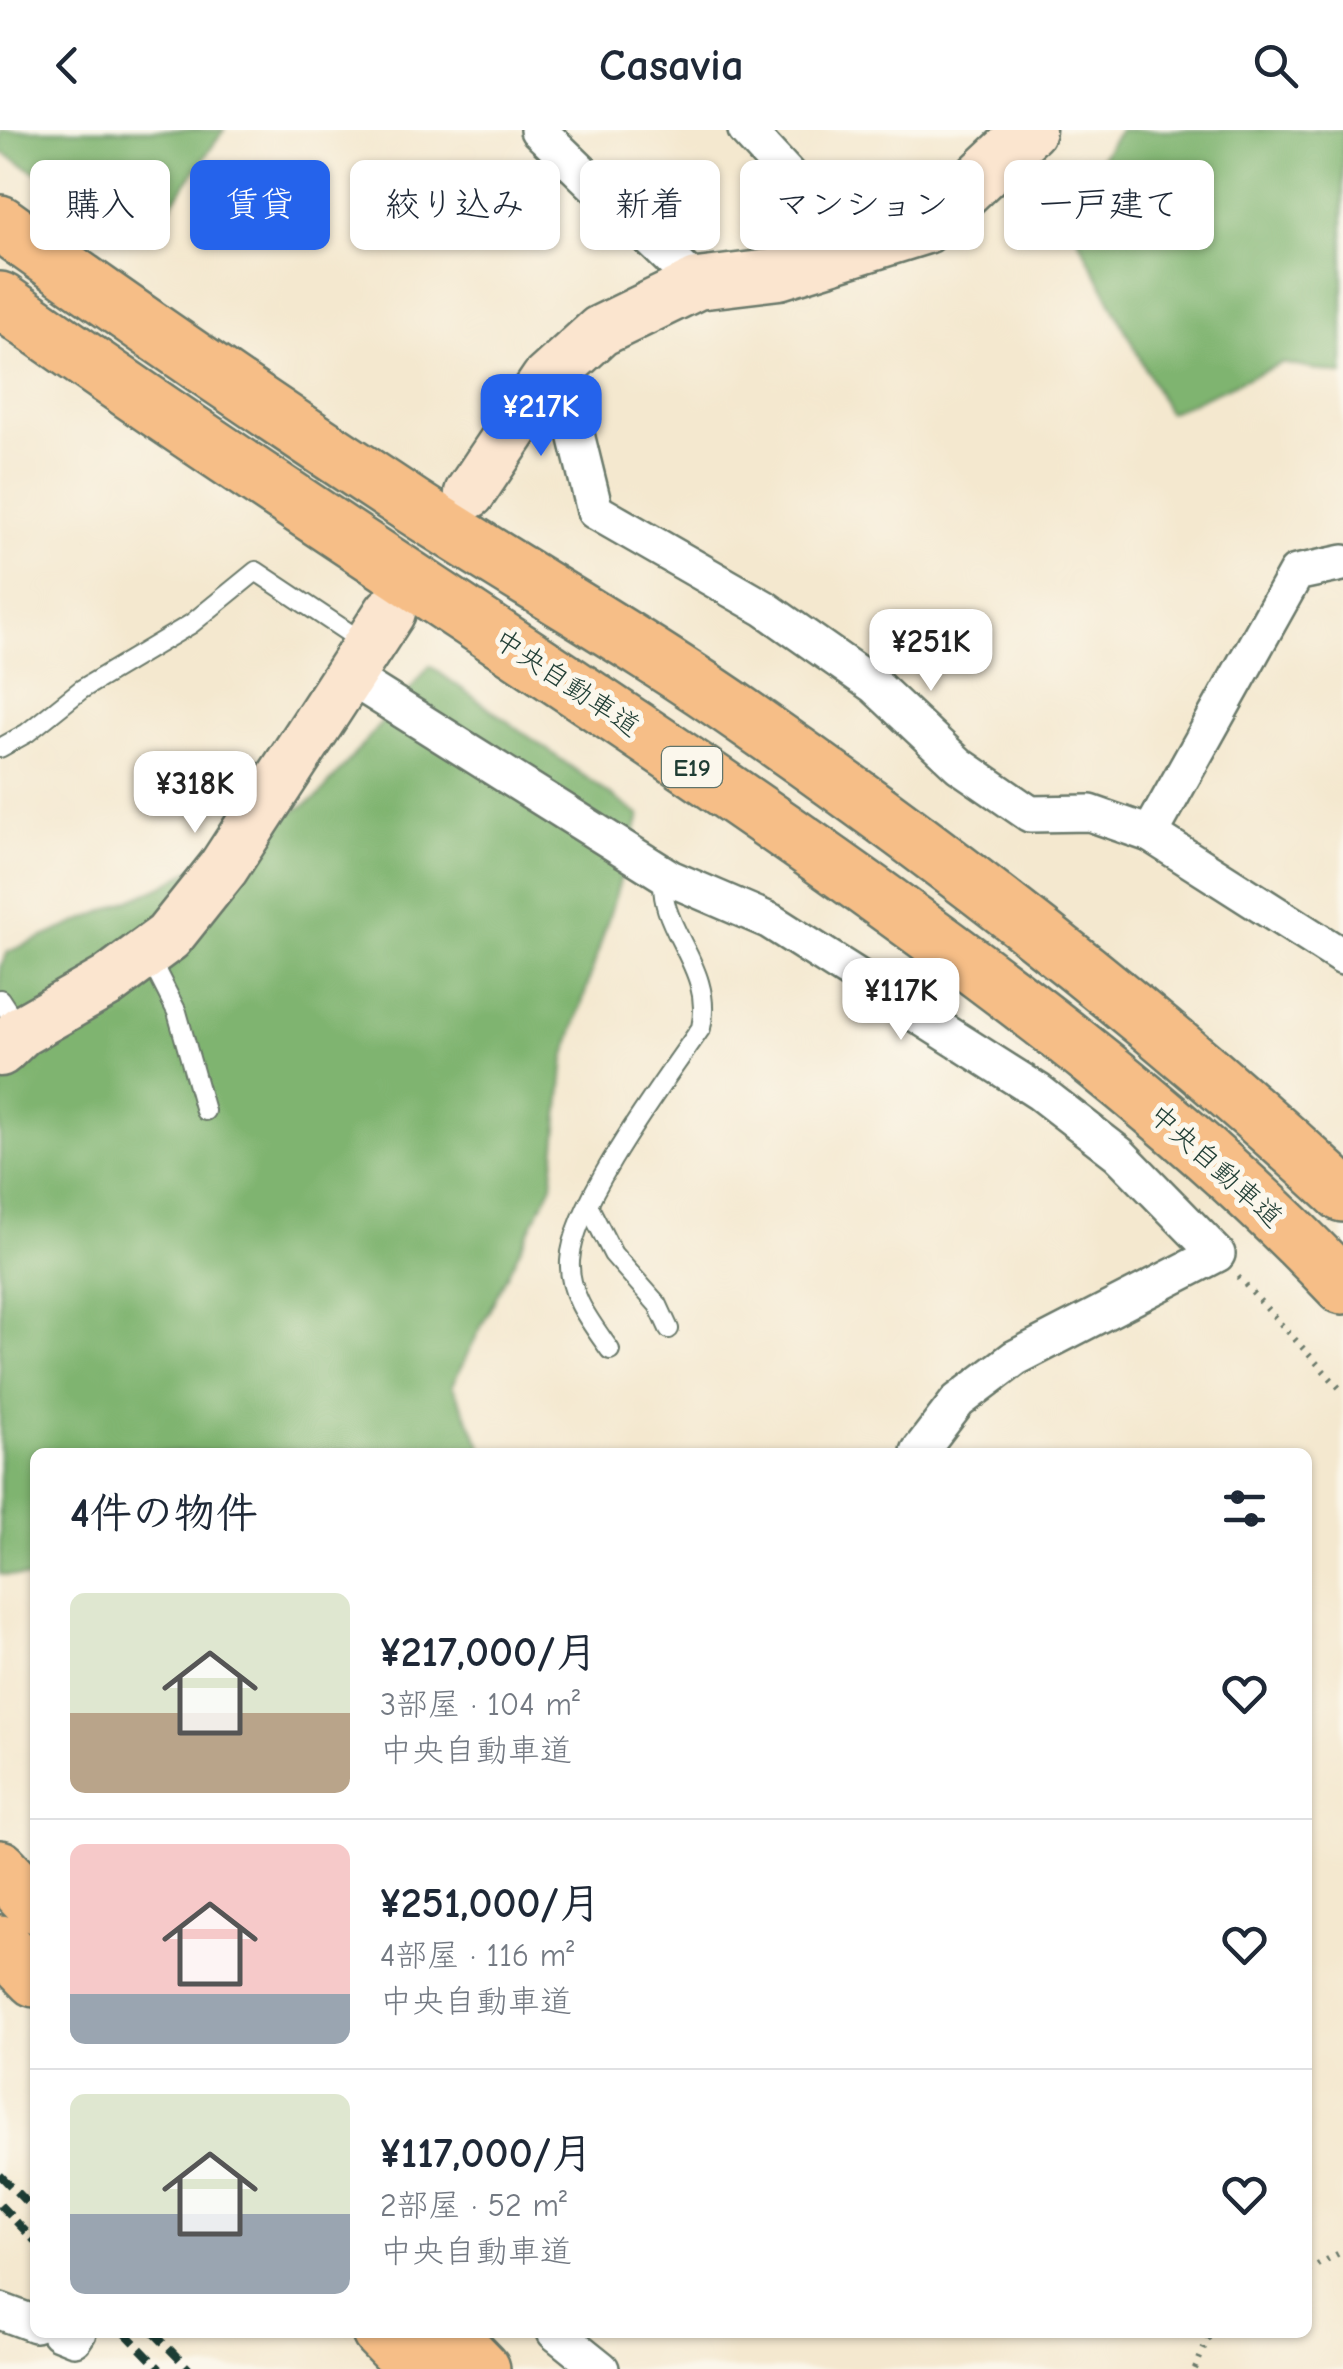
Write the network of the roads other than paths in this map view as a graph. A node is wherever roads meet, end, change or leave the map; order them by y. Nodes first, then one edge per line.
1 (538, 130) edge
2 (746, 130) edge
3 (1030, 130) edge
4 (0, 223) edge
5 (858, 252) junction
6 (696, 284) junction
7 (0, 300) edge
8 (546, 380) junction
9 (470, 493) dead end
10 (1343, 563) edge
11 (368, 644) junction
12 (0, 748) edge
13 (1150, 834) junction
14 (664, 874) junction
15 (1341, 951) edge
16 (146, 953) junction
17 (7, 1027) edge
18 (205, 1111) dead end
19 (1343, 1194) edge
20 (589, 1207) junction
21 (1343, 1286) edge
22 (669, 1328) dead end
23 (610, 1350) dead end
24 (922, 1448) edge
25 (0, 1868) edge
26 (30, 1900) edge
27 (0, 1943) edge
28 (30, 1974) edge
29 (0, 2311) edge
30 (30, 2322) edge
31 (386, 2338) edge
32 (452, 2338) edge
33 (562, 2338) edge
34 (416, 2369) edge
35 (482, 2369) edge
36 (601, 2369) edge

1 - 6 street
2 - 5 street
3 - 5 street
4 - 19 highway, E19
5 - 6 street
6 - 8 street
7 - 21 highway, 中央自動車道 / E19
8 - 9 street
8 - 13 street
10 - 13 street
11 - 12 lane
11 - 14 street
11 - 16 street
13 - 15 street
14 - 20 lane
14 - 24 street
16 - 17 street
16 - 18 lane
20 - 22 lane
20 - 23 lane
25 - 26 highway
27 - 28 highway
29 - 30 street
31 - 34 highway
32 - 35 highway
33 - 36 street

